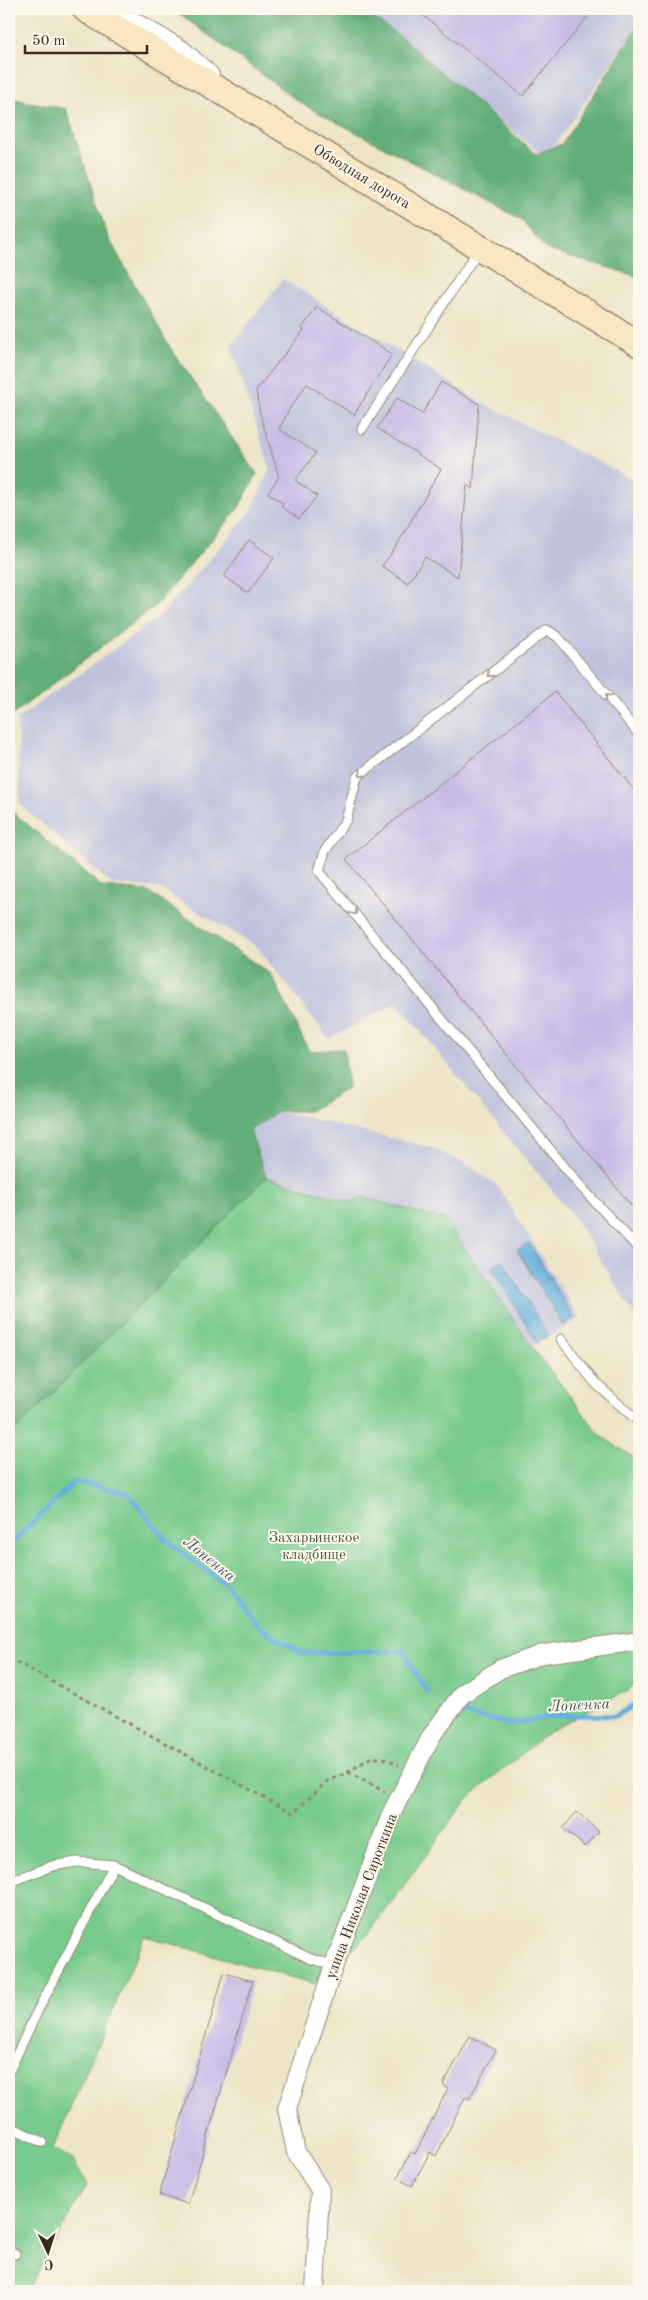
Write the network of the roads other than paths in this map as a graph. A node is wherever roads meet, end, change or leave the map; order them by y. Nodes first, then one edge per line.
1 (85, 9) edge
2 (112, 9) edge
3 (133, 9) edge
4 (141, 26) junction
5 (244, 105) junction
6 (480, 247) junction
7 (639, 344) edge
8 (362, 429) dead end
9 (639, 734) edge
10 (639, 1249) edge
11 (561, 1339) dead end
12 (639, 1422) edge
13 (639, 1641) edge
14 (114, 1865) junction
15 (9, 1882) edge
16 (334, 1965) junction
17 (9, 2071) edge
18 (9, 2126) edge
19 (42, 2142) dead end
20 (315, 2291) edge

1 - 5 main road, Обводная дорога
2 - 4 street
3 - 4 lane
4 - 5 street
5 - 6 main road, Обводная дорога
6 - 7 main road, Обводная дорога
6 - 8 lane
9 -> 10 lane
11 - 12 lane
13 - 16 street, улица Николая Сироткина
14 - 15 lane
14 - 16 lane
14 - 17 lane
16 - 20 street, улица Николая Сироткина
18 - 19 lane

